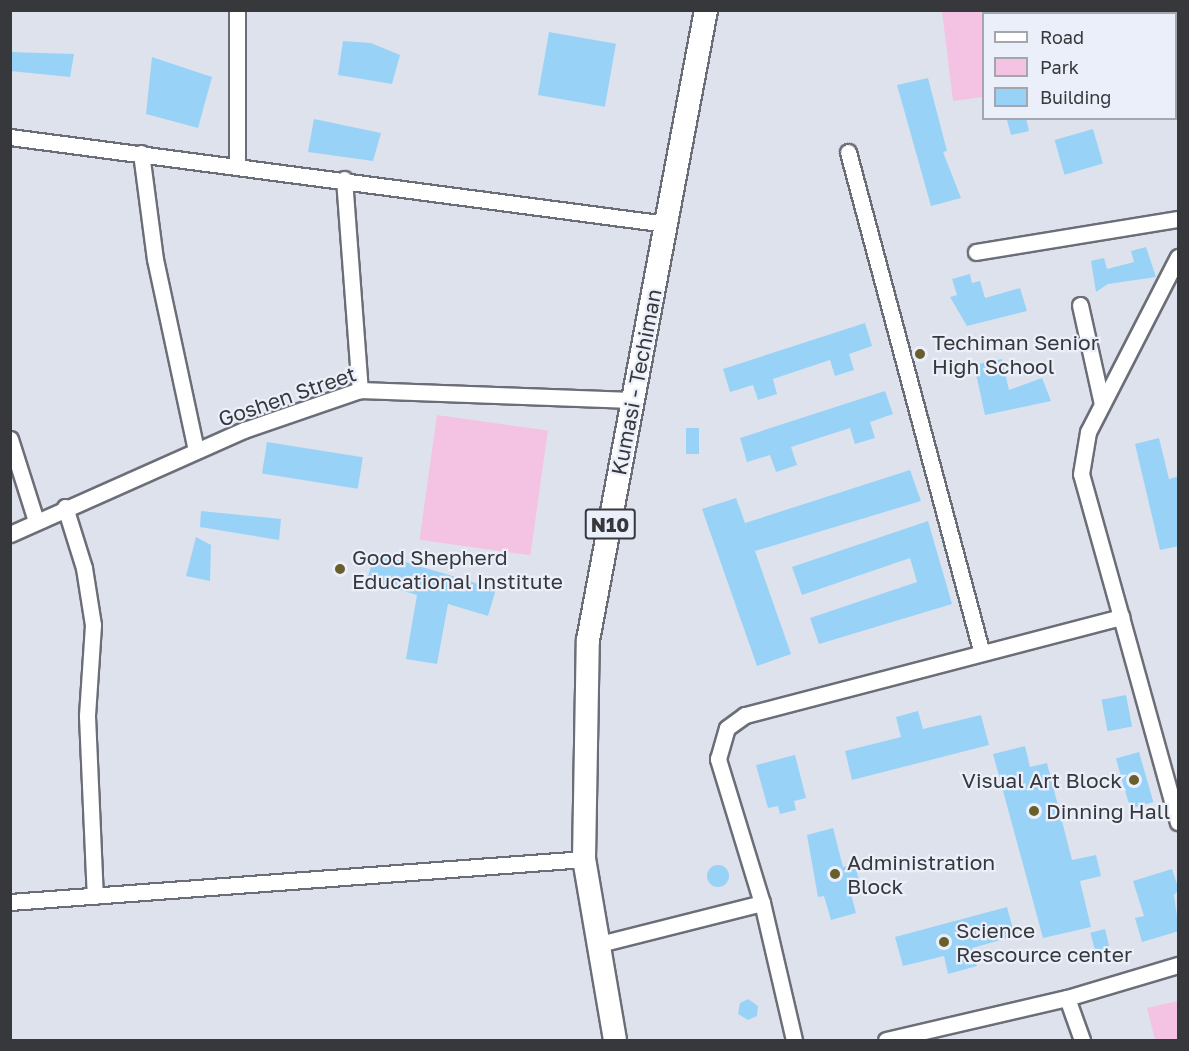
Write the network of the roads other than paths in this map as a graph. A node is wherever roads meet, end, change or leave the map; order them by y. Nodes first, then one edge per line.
1 (237, 10) edge
2 (706, 10) edge
3 (10, 136) edge
4 (141, 153) junction
5 (848, 153) dead end
6 (237, 165) junction
7 (344, 179) junction
8 (1179, 219) edge
9 (666, 224) junction
10 (976, 252) dead end
11 (1179, 257) edge
12 (1080, 305) dead end
13 (360, 390) junction
14 (632, 400) junction
15 (1102, 404) junction
16 (10, 439) edge
17 (196, 450) junction
18 (65, 507) junction
19 (36, 521) junction
20 (10, 534) edge
21 (1121, 617) junction
22 (981, 650) junction
23 (1179, 822) edge
24 (584, 859) junction
25 (95, 896) junction
26 (10, 902) edge
27 (762, 903) junction
28 (596, 945) junction
29 (1179, 965) edge
30 (1067, 998) junction
31 (615, 1041) edge
32 (794, 1041) edge
33 (886, 1041) edge
34 (1082, 1041) edge

1 - 6 street
2 - 9 highway, Kumasi - Techiman / N10
3 - 4 street
4 - 6 street
4 - 17 street
5 - 22 street
6 - 7 street
7 - 9 street
7 - 13 street
8 - 10 street
9 - 14 highway, Kumasi - Techiman / N10
11 - 15 street
12 - 15 street
13 - 14 street, Goshen Street
13 - 17 street, Goshen Street
14 - 24 highway, Kumasi - Techiman / N10
15 - 21 street
16 - 19 street
17 - 18 street, Goshen Street
18 - 19 street, Goshen Street
18 - 25 street
19 - 20 street, Goshen Street
21 - 22 street
21 - 23 street
22 - 27 street
24 - 25 street
24 - 28 highway, Kumasi - Techiman / N10
25 - 26 street
27 - 28 street
27 - 32 street
28 - 31 highway, Kumasi - Techiman / N10
29 - 30 street
30 - 33 street
30 - 34 street

